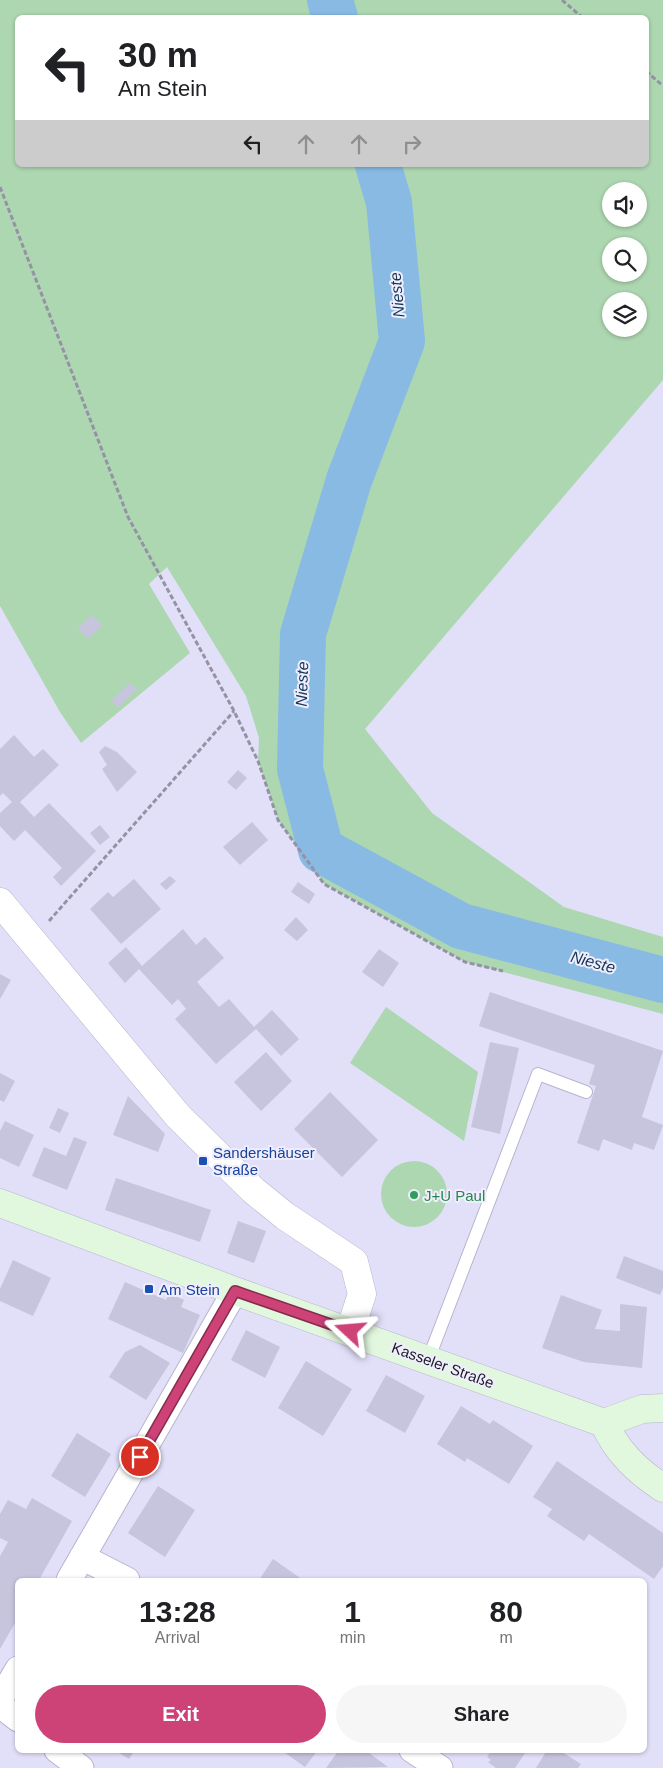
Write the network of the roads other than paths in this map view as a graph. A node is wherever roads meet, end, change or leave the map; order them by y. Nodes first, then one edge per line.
1 (0, 902) edge
2 (586, 1092) dead end
3 (0, 1203) edge
4 (235, 1291) junction
5 (350, 1331) junction
6 (428, 1360) junction
7 (663, 1408) edge
8 (604, 1423) junction
9 (663, 1488) edge
10 (82, 1557) junction
11 (70, 1578) edge
12 (123, 1578) edge
13 (15, 1674) edge
14 (0, 1699) edge
15 (0, 1705) edge
16 (15, 1717) edge
17 (61, 1753) edge
18 (417, 1753) edge
19 (81, 1768) edge
20 (440, 1768) edge

1 - 5 street
2 - 6 lane
3 - 4 main road, Kasseler Straße
4 - 5 main road, Kasseler Straße
4 - 10 street
5 - 6 main road, Kasseler Straße
6 - 8 main road, Kasseler Straße
7 - 8 main road
8 - 9 main road
10 - 11 street
10 - 12 street
13 - 14 street
15 - 16 street
17 - 19 street
18 - 20 street

